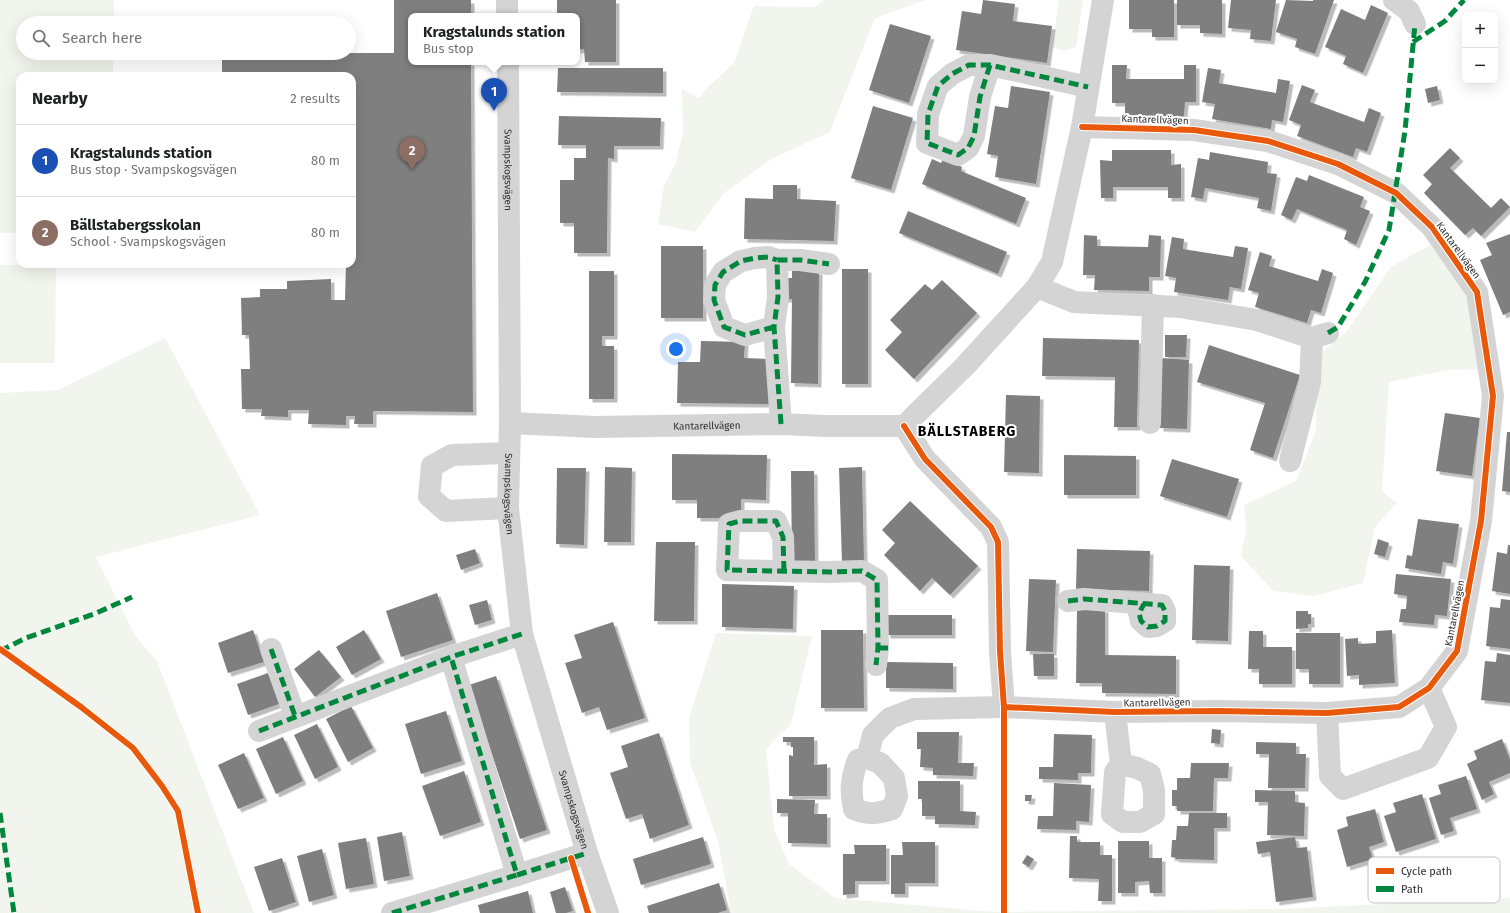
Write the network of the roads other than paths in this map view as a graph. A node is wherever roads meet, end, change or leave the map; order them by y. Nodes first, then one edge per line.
1 (507, 0) edge
2 (1103, 0) edge
3 (1394, 0) edge
4 (507, 13) edge
5 (1415, 24) dead end
6 (508, 65) edge
7 (990, 65) dead end
8 (1088, 87) junction
9 (1082, 127) junction
10 (777, 260) junction
11 (829, 264) dead end
12 (1037, 287) junction
13 (1153, 305) junction
14 (774, 327) junction
15 (510, 423) junction
16 (1150, 423) dead end
17 (781, 424) junction
18 (904, 426) junction
19 (508, 453) junction
20 (1290, 461) dead end
21 (508, 508) junction
22 (784, 571) dead end
23 (1068, 601) dead end
24 (1144, 604) dead end
25 (522, 634) junction
26 (271, 648) dead end
27 (881, 654) dead end
28 (451, 657) junction
29 (1429, 688) junction
30 (1004, 707) junction
31 (1115, 712) junction
32 (1327, 713) junction
33 (296, 716) junction
34 (259, 731) dead end
35 (867, 758) dead end
36 (1121, 764) dead end
37 (587, 852) junction
38 (517, 875) junction
39 (392, 913) edge
40 (608, 913) edge

1 - 4 street
2 - 8 street
3 - 5 street
6 - 15 street, Svampskogsvägen
7 - 8 street
8 - 9 street
9 - 12 street
9 - 29 street, Kantarellvägen
10 - 11 street
10 - 14 street
10 - 14 street
12 - 13 street
12 - 18 street
13 - 16 street
13 - 20 street
14 - 17 street
15 - 17 street, Kantarellvägen
15 - 19 street, Svampskogsvägen
17 - 18 street, Kantarellvägen
18 - 30 street
19 - 21 street, Svampskogsvägen
19 - 21 street
21 - 25 street, Svampskogsvägen
22 - 27 street
23 - 24 street
25 - 28 street
25 - 37 street, Svampskogsvägen
26 - 33 street
28 - 33 street
28 - 38 street
29 - 32 street, Kantarellvägen
29 - 32 street
30 - 31 street, Kantarellvägen
30 - 35 street, Kantarellvägen
31 - 32 street, Kantarellvägen
31 - 36 street, Kantarellvägen
33 - 34 street
37 - 38 street
37 - 40 street, Svampskogsvägen
38 - 39 street

